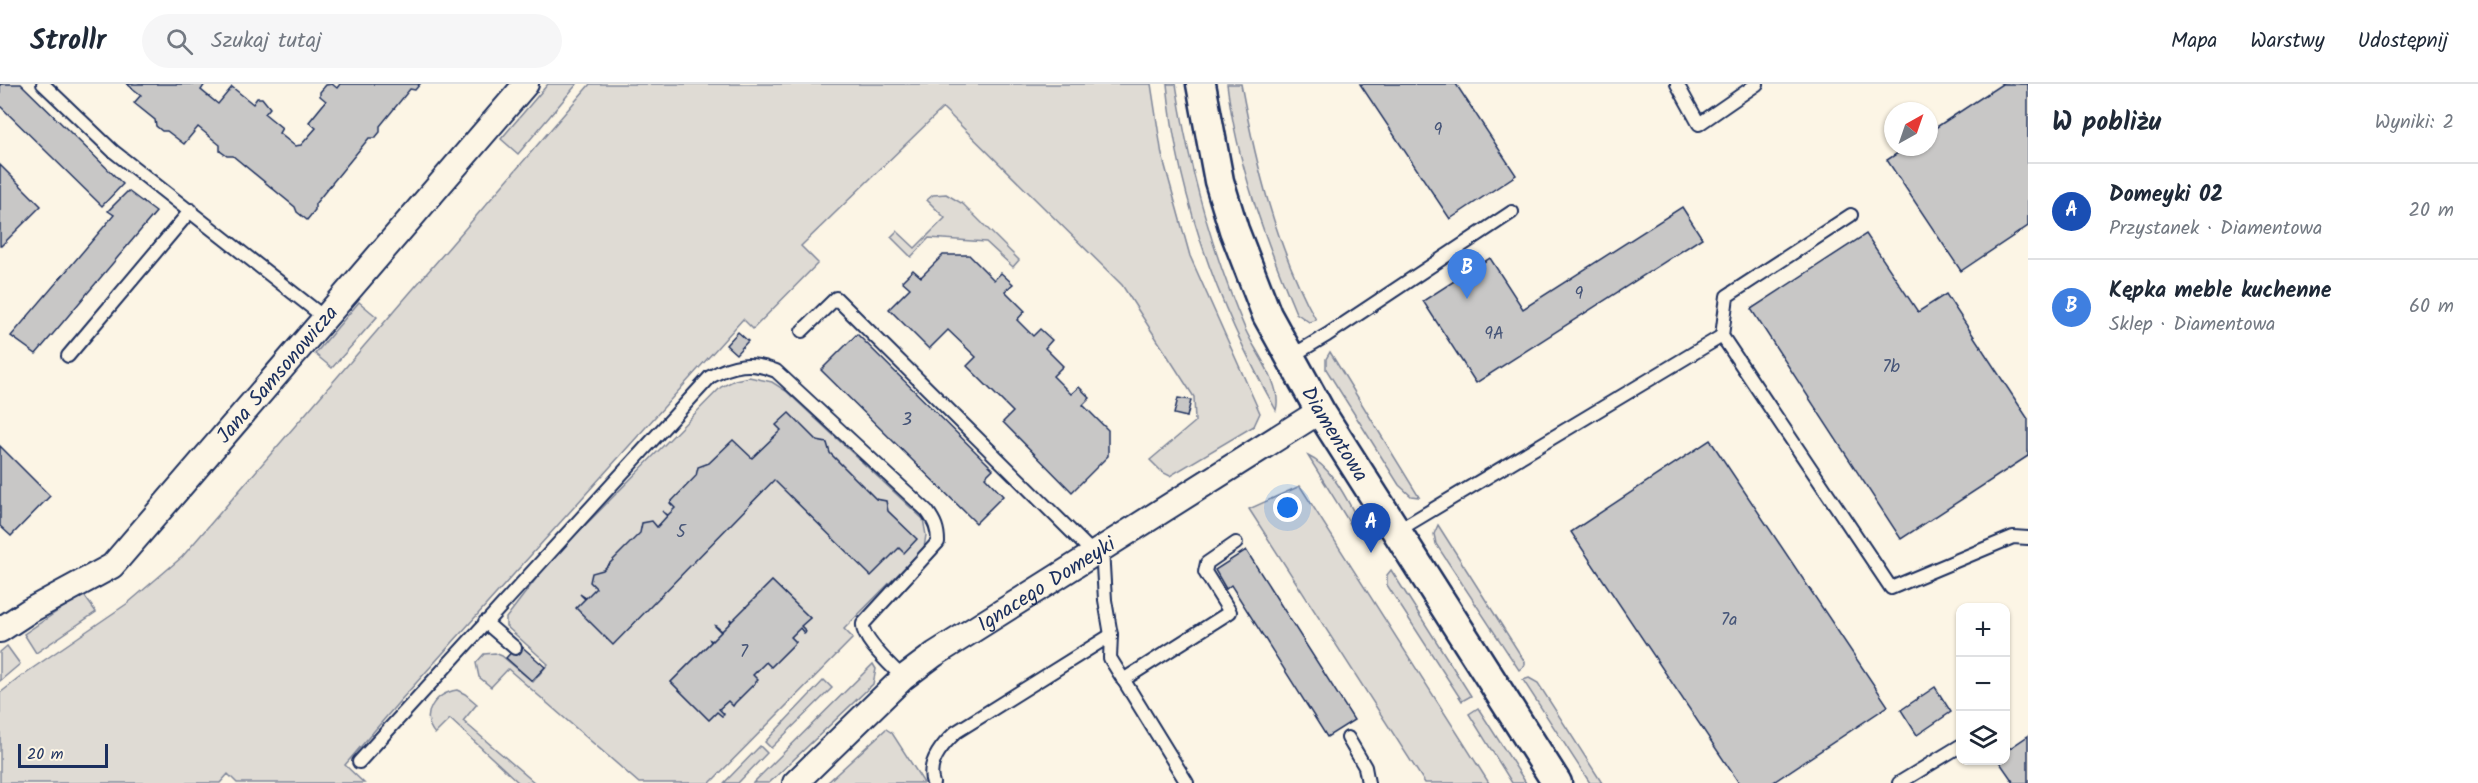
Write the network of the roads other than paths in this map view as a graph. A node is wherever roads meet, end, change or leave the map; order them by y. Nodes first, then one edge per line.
1 (43, 84) edge
2 (1201, 84) edge
3 (1677, 84) edge
4 (1757, 84) edge
5 (524, 85) edge
6 (191, 210) junction
7 (1512, 212) dead end
8 (1851, 214) dead end
9 (326, 318) junction
10 (802, 331) dead end
11 (1722, 336) junction
12 (68, 356) dead end
13 (1289, 358) junction
14 (1320, 411) junction
15 (1397, 531) junction
16 (2028, 538) edge
17 (1236, 543) dead end
18 (1097, 550) junction
19 (485, 622) junction
20 (0, 630) edge
21 (1111, 635) junction
22 (515, 648) dead end
23 (903, 678) junction
24 (1123, 680) junction
25 (1348, 738) dead end
26 (1956, 748) edge
27 (360, 762) dead end
28 (795, 783) edge
29 (933, 783) edge
30 (1187, 783) edge
31 (1368, 783) edge
32 (1557, 783) edge
33 (1899, 783) edge

1 - 6 lane
2 - 13 street, Diamentowa
3 - 4 lane
5 - 9 street, Jana Samsonowicza
6 - 9 lane
6 - 12 lane
7 - 13 lane
8 - 11 lane
9 - 20 street, Jana Samsonowicza
10 - 18 lane
11 - 15 lane
11 - 16 lane
13 - 14 street, Diamentowa
14 - 15 street, Diamentowa
14 - 18 street, Ignacego Domeyki
15 - 32 street, Diamentowa
17 - 24 lane
18 - 21 lane
18 - 23 street, Ignacego Domeyki
19 - 22 lane
19 - 23 lane
19 - 27 lane
21 - 24 lane
21 - 29 lane
23 - 28 street, Ignacego Domeyki
24 - 30 lane
25 - 31 lane
26 - 33 lane

